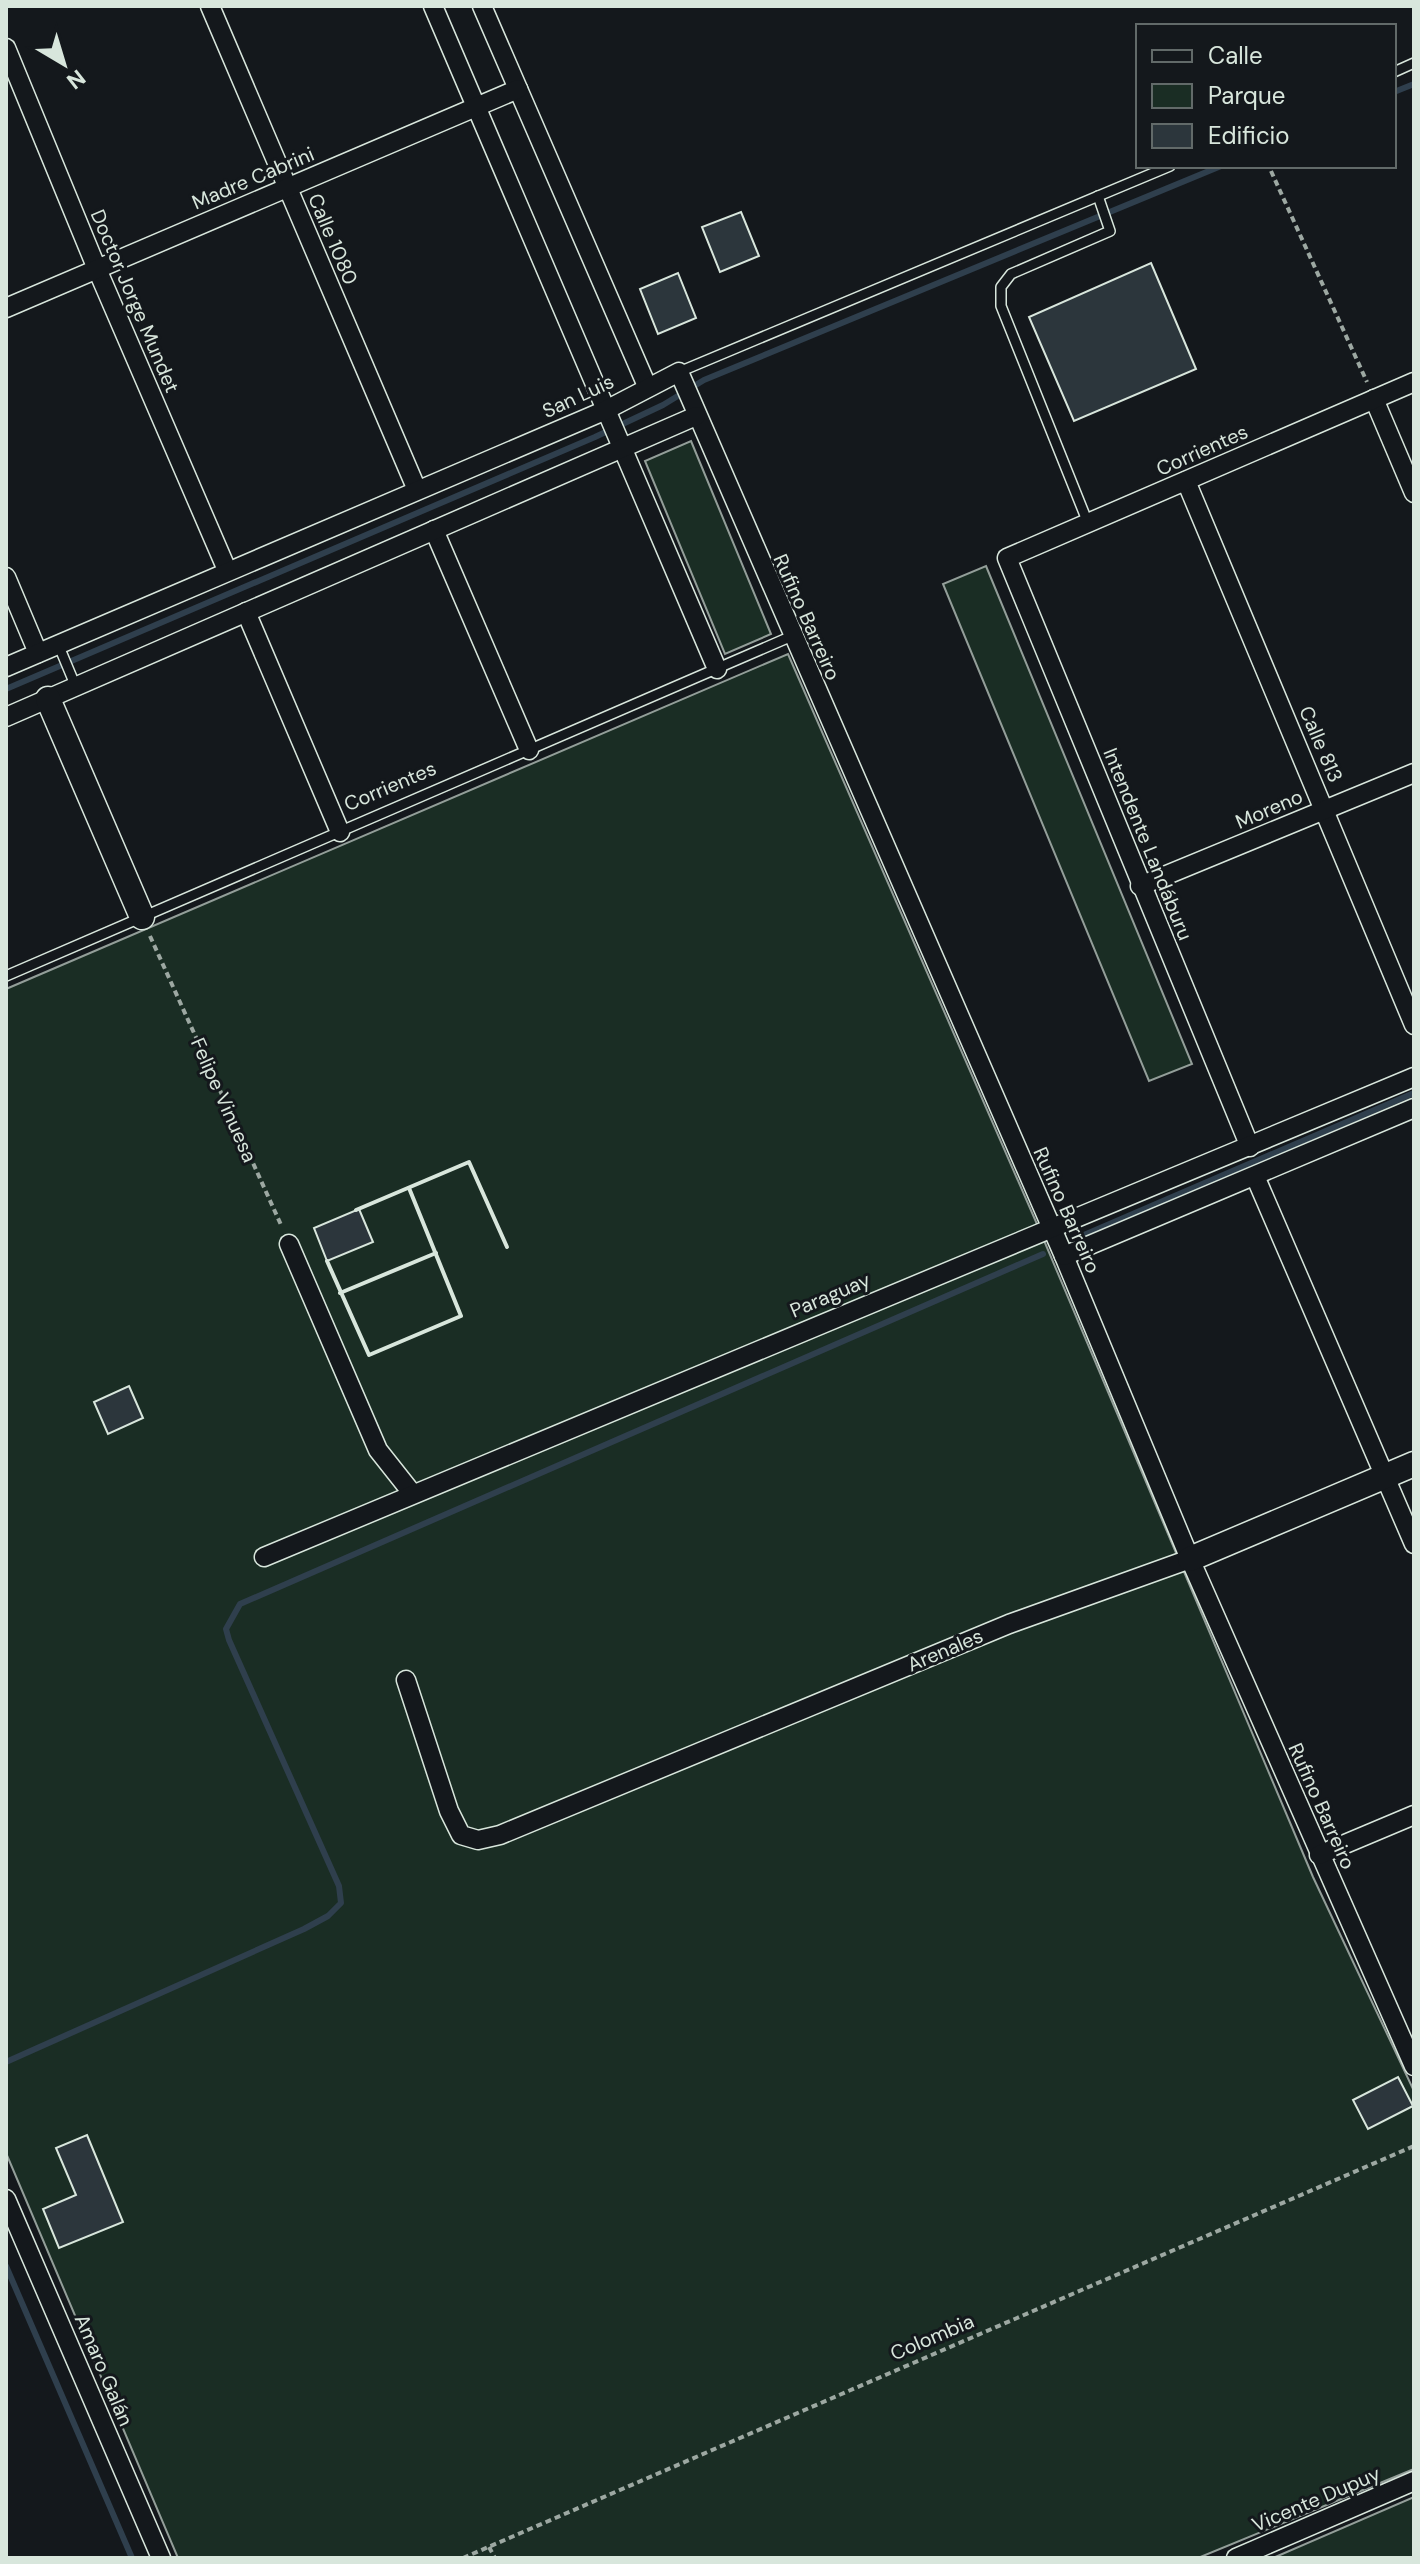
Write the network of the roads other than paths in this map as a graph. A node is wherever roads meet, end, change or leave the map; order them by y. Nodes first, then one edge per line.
1 (210, 6) edge
2 (433, 6) edge
3 (482, 6) edge
4 (6, 48) edge
5 (518, 89) junction
6 (475, 108) junction
7 (1165, 168) edge
8 (287, 188) junction
9 (1098, 196) junction
10 (97, 269) junction
11 (6, 308) edge
12 (679, 372) junction
13 (1414, 382) edge
14 (647, 386) junction
15 (1374, 399) junction
16 (606, 410) junction
17 (696, 416) junction
18 (621, 449) junction
19 (1186, 481) junction
20 (417, 490) junction
21 (1414, 493) edge
22 (1088, 523) junction
23 (434, 530) junction
24 (1007, 558) joint
25 (227, 570) junction
26 (6, 577) edge
27 (246, 612) junction
28 (792, 636) junction
29 (58, 644) junction
30 (38, 653) junction
31 (6, 667) edge
32 (717, 669) junction
33 (76, 687) junction
34 (48, 699) junction
35 (6, 717) edge
36 (529, 750) junction
37 (1414, 773) edge
38 (1325, 809) junction
39 (340, 832) junction
40 (1140, 886) junction
41 (142, 917) junction
42 (6, 976) edge
43 (1414, 1025) edge
44 (1414, 1077) edge
45 (1414, 1108) edge
46 (1250, 1147) junction
47 (1255, 1176) junction
48 (1050, 1227) junction
49 (289, 1244) road end
50 (1064, 1256) junction
51 (1414, 1464) edge
52 (1385, 1476) junction
53 (412, 1493) junction
54 (1414, 1544) edge
55 (264, 1557) dead end
56 (1190, 1559) junction
57 (406, 1680) dead end
58 (1414, 1815) edge
59 (1319, 1855) junction
60 (1414, 2066) edge
61 (6, 2199) edge
62 (1414, 2481) edge
63 (161, 2558) edge
64 (1236, 2558) edge

1 - 8 street, Calle 1080
2 - 6 street
3 - 5 street
4 - 10 street, Doctor Jorge Mundet
5 - 6 street, Madre Cabrini
5 - 14 street
6 - 8 street, Madre Cabrini
6 - 16 street
7 - 9 lane, San Luis
8 - 10 street, Madre Cabrini
8 - 20 street, Calle 1080
9 - 12 lane, San Luis
9 - 22 lane
10 - 11 street, Madre Cabrini
10 - 25 street, Doctor Jorge Mundet
12 - 14 street, San Luis
12 - 17 street, Rufino Barreiro
13 - 15 street, Corrientes
14 - 16 street, San Luis
15 - 19 street, Corrientes
15 - 21 street
16 - 18 street
16 - 20 street, San Luis
17 - 18 street
17 - 28 street, Rufino Barreiro
18 - 23 street
18 - 32 street
19 - 22 street, Corrientes
19 - 38 street, Calle 813
20 - 25 street, San Luis
22 - 24 street, Corrientes
23 - 27 street
23 - 36 street
24 - 40 street, Intendente Landáburu
25 - 29 street, San Luis
26 - 30 street
27 - 33 street
27 - 39 street
28 - 32 lane, Corrientes
28 - 48 street, Rufino Barreiro
29 - 30 street, San Luis
29 - 33 lane
30 - 31 street, San Luis
32 - 36 lane, Corrientes
33 - 34 street
34 - 35 street
34 - 41 street
36 - 39 lane, Corrientes
37 - 38 street, Moreno
38 - 40 street, Moreno
38 - 43 street, Calle 813
39 - 41 lane, Corrientes
40 - 46 street, Intendente Landáburu
41 - 42 lane, Corrientes
44 - 46 street, Paraguay
45 - 47 street
46 - 48 street, Paraguay
47 - 50 street
47 - 52 street
48 - 50 street, Rufino Barreiro
48 - 53 street, Paraguay
49 - 53 street
50 - 56 street, Rufino Barreiro
51 - 52 street, Arenales
52 - 54 street
52 - 56 street, Arenales
53 - 55 street, Paraguay
56 - 57 street, Arenales
56 - 59 street, Rufino Barreiro
58 - 59 street
59 - 60 street, Rufino Barreiro
61 - 63 street, Amaro Galán
62 - 64 street, Vicente Dupuy

